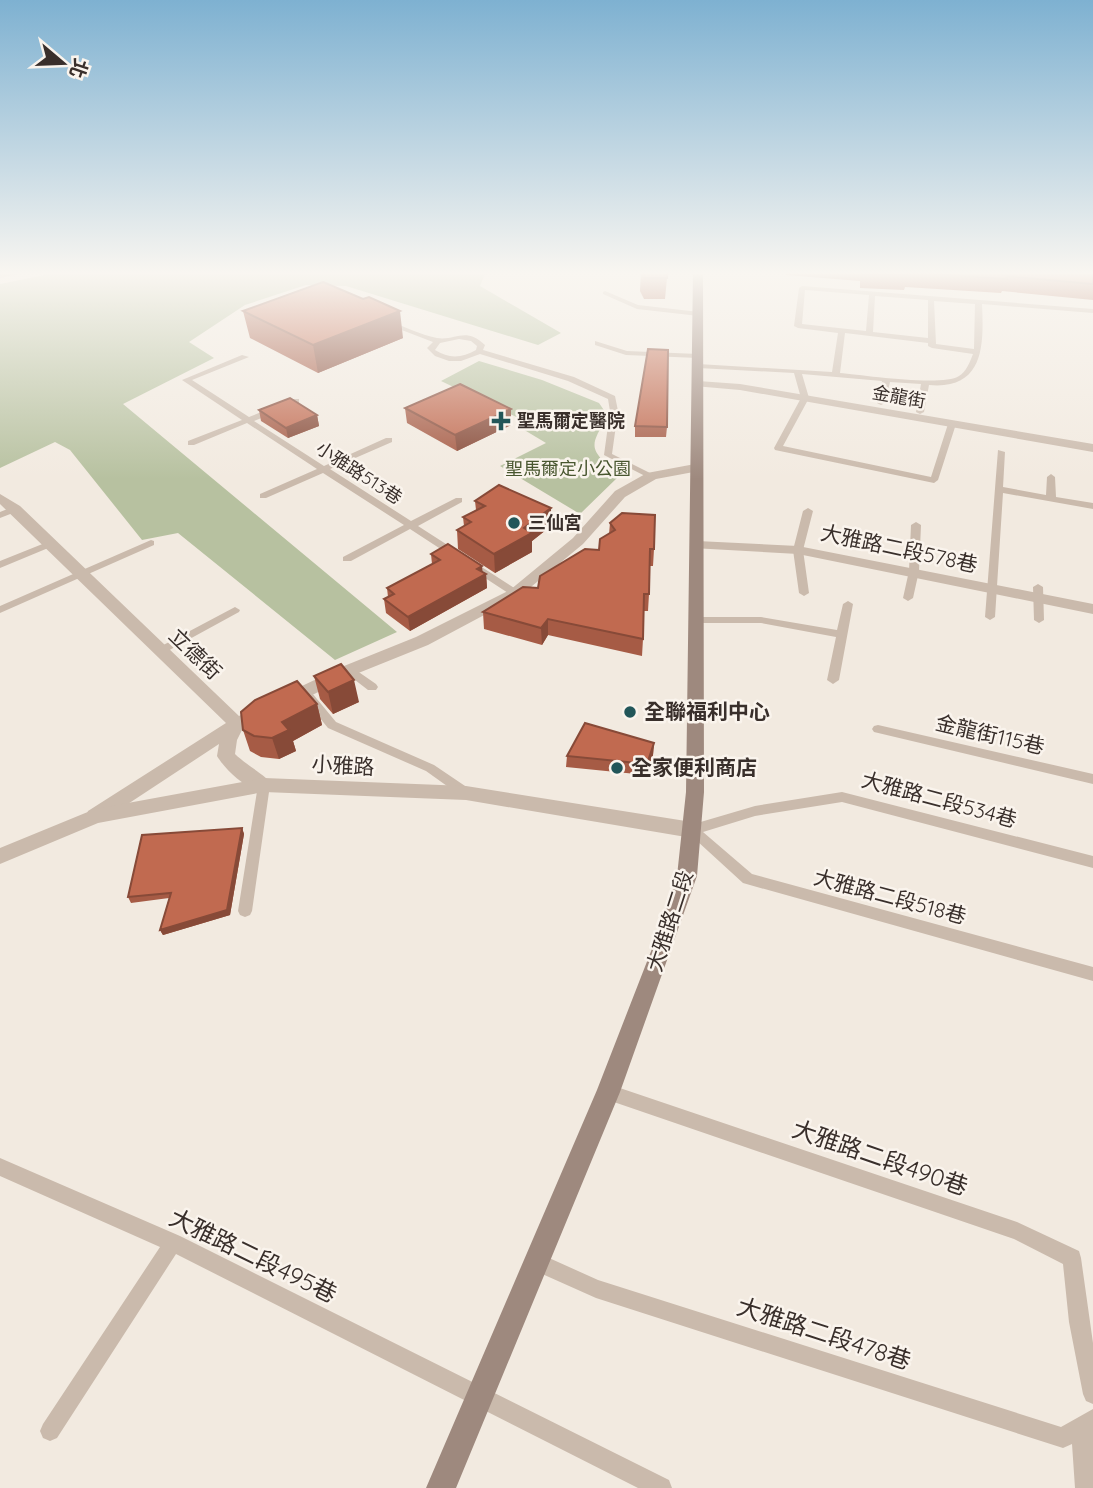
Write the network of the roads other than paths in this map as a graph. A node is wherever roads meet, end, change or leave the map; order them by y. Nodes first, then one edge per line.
1 (475, 340) edge
2 (698, 340) edge
3 (841, 340) edge
4 (927, 340) edge
5 (980, 340) edge
6 (438, 341) edge
7 (932, 341) joint
8 (598, 343) dead end
9 (479, 351) junction
10 (976, 352) junction
11 (245, 357) dead end
12 (698, 361) junction
13 (797, 371) junction
14 (836, 373) junction
15 (887, 380) junction
16 (925, 383) junction
17 (698, 384) junction
18 (805, 398) junction
19 (296, 401) edge
20 (881, 403) dead end
21 (920, 412) dead end
22 (248, 420) junction
23 (952, 424) junction
24 (389, 440) dead end
25 (191, 443) dead end
26 (1093, 448) edge
27 (1001, 452) dead end
28 (695, 468) junction
29 (324, 469) junction
30 (652, 475) junction
31 (1051, 477) dead end
32 (998, 489) junction
33 (262, 496) dead end
34 (0, 498) edge
35 (1051, 498) junction
36 (459, 500) dead end
37 (1093, 506) edge
38 (808, 511) dead end
39 (8, 512) edge
40 (410, 525) junction
41 (916, 525) dead end
42 (150, 543) dead end
43 (50, 544) junction
44 (697, 545) junction
45 (798, 550) junction
46 (346, 559) dead end
47 (0, 565) edge
48 (914, 571) junction
49 (83, 575) junction
50 (991, 590) junction
51 (515, 593) junction
52 (804, 593) dead end
53 (1038, 593) junction
54 (908, 598) dead end
55 (1093, 609) edge
56 (0, 610) edge
57 (235, 610) dead end
58 (990, 617) dead end
59 (698, 620) junction
60 (1039, 620) dead end
61 (160, 650) junction
62 (350, 670) junction
63 (833, 680) dead end
64 (372, 687) dead end
65 (305, 693) junction
66 (237, 724) junction
67 (878, 729) dead end
68 (1093, 779) edge
69 (264, 785) junction
70 (466, 793) junction
71 (95, 816) junction
72 (692, 830) junction
73 (0, 856) edge
74 (1093, 862) edge
75 (244, 911) dead end
76 (1093, 974) edge
77 (608, 1091) junction
78 (0, 1167) edge
79 (173, 1243) junction
80 (538, 1262) junction
81 (1086, 1325) edge
82 (1093, 1394) edge
83 (481, 1396) junction
84 (1087, 1423) edge
85 (50, 1431) dead end
86 (441, 1488) edge
87 (661, 1488) edge
88 (1086, 1488) edge

1 - 9 lane
2 - 12 main road, 大雅路二段
3 - 14 lane
4 - 7 lane
5 - 10 lane
6 - 9 lane
7 - 10 lane
8 - 12 lane
9 - 30 lane
10 - 16 lane
11 - 22 lane, 小雅路513巷
12 - 13 lane
12 - 17 main road, 大雅路二段
13 - 14 lane
13 - 18 lane
14 - 15 lane
15 - 16 lane
15 - 20 lane
16 - 21 lane
17 - 18 street, 金龍街
17 - 28 main road, 大雅路二段
18 - 23 street, 金龍街
18 - 23 lane
19 - 22 lane
22 - 25 lane
22 - 29 lane, 小雅路513巷
23 - 26 street, 金龍街
24 - 29 lane
27 - 32 lane, 大雅路二段578巷
28 - 30 street
28 - 44 main road, 大雅路二段
29 - 33 lane
29 - 40 lane, 小雅路513巷
30 - 51 street
31 - 35 lane
32 - 35 lane
32 - 50 lane, 大雅路二段578巷
34 - 39 street, 立德街
35 - 37 lane
36 - 40 lane
38 - 45 lane, 大雅路二段578巷
39 - 43 street, 立德街
40 - 46 lane
40 - 51 lane, 小雅路513巷
41 - 48 lane
42 - 49 lane
43 - 47 lane
43 - 49 street, 立德街
44 - 45 street, 大雅路二段578巷
44 - 59 main road, 大雅路二段
45 - 48 street, 大雅路二段578巷
45 - 52 lane, 大雅路二段578巷
48 - 50 street, 大雅路二段578巷
48 - 54 lane
49 - 56 lane
49 - 61 street, 立德街
50 - 53 street, 大雅路二段578巷
50 - 58 lane
51 - 62 street
53 - 55 street, 大雅路二段578巷
53 - 60 lane
57 - 61 lane
59 - 63 lane
59 - 72 main road, 大雅路二段
61 - 66 street, 立德街
62 - 64 lane
62 - 65 street
65 - 66 street
65 - 70 lane
66 - 69 street
66 - 71 street
67 - 68 lane, 金龍街115巷
69 - 70 street, 小雅路
69 - 71 street, 小雅路
69 - 75 lane
70 - 72 street, 小雅路
71 - 73 street, 小雅路
72 - 74 lane, 大雅路二段534巷
72 - 76 lane, 大雅路二段518巷
72 - 77 main road, 大雅路二段
77 - 80 main road, 大雅路二段
77 - 81 lane, 大雅路二段490巷
78 - 79 lane, 大雅路二段495巷
79 - 83 lane, 大雅路二段495巷
79 - 85 lane
80 - 83 main road, 大雅路二段
80 - 84 lane, 大雅路二段478巷
81 - 82 lane
83 - 86 main road, 大雅路二段
83 - 87 lane, 大雅路二段495巷
84 - 88 lane

